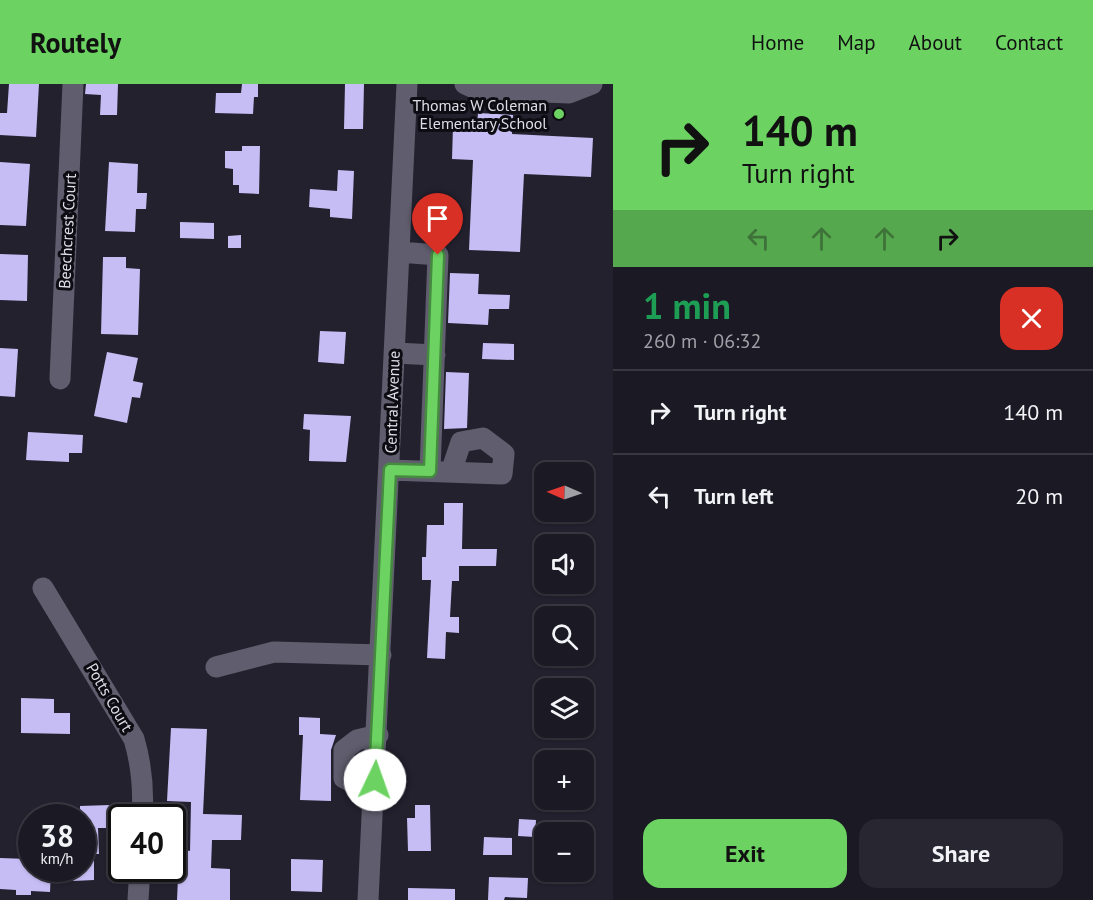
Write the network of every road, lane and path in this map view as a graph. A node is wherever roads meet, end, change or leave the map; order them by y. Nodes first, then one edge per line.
1 (73, 84) edge
2 (407, 84) edge
3 (465, 84) edge
4 (592, 84) edge
5 (399, 252) junction
6 (395, 352) junction
7 (435, 355) junction
8 (60, 379) dead end
9 (390, 470) junction
10 (430, 471) junction
11 (451, 472) dead end
12 (43, 588) dead end
13 (381, 655) junction
14 (216, 667) dead end
15 (378, 735) junction
16 (375, 794) junction
17 (143, 804) edge
18 (139, 882) edge
19 (138, 900) edge
20 (368, 900) edge

1 - 8 street, Beechcrest Court
2 - 5 street, Central Avenue
3 - 4 street
5 - 6 street, Central Avenue
5 - 7 street
6 - 7 street
6 - 9 street, Central Avenue
7 - 10 street
9 - 10 street
9 - 13 street, Central Avenue
10 - 11 street
12 - 17 street, Potts Court
13 - 14 street
13 - 15 street, Central Avenue
15 - 16 street, Central Avenue
15 - 16 street
16 - 20 street, Central Avenue
18 - 19 street

